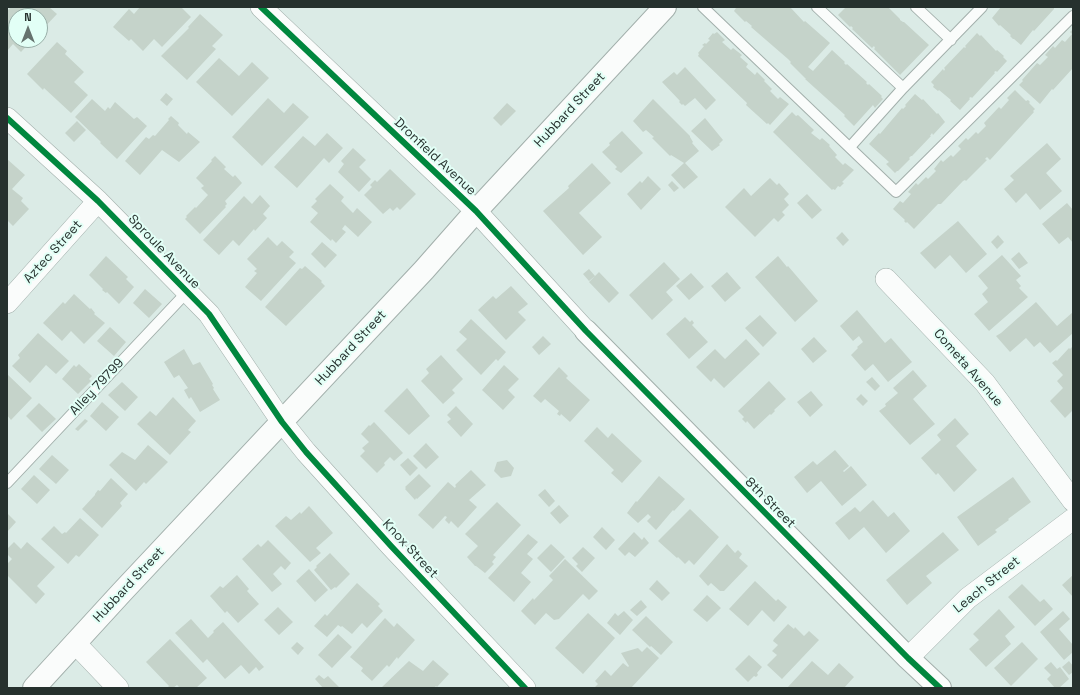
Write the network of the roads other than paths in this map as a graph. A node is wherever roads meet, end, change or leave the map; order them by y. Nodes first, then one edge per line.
1 (261, 7) edge
2 (665, 7) edge
3 (703, 7) edge
4 (817, 7) edge
5 (916, 7) edge
6 (982, 7) edge
7 (1073, 16) edge
8 (951, 40) junction
9 (903, 88) junction
10 (7, 118) edge
11 (850, 147) junction
12 (98, 201) junction
13 (476, 210) junction
14 (886, 279) dead end
15 (187, 292) junction
16 (7, 303) edge
17 (586, 331) joint
18 (282, 422) junction
19 (7, 483) edge
20 (1073, 501) edge
21 (1073, 519) edge
22 (75, 643) junction
23 (908, 658) junction
24 (34, 688) edge
25 (118, 688) edge
26 (526, 688) edge
27 (940, 688) edge

1 - 13 street, Dronfield Avenue
2 - 13 main road, Hubbard Street
3 - 11 lane
4 - 9 lane
5 - 8 lane
6 - 8 lane
7 - 11 lane
8 - 9 lane
9 - 11 lane
10 - 12 street, Sproule Avenue
12 - 15 street, Sproule Avenue
12 - 16 street, Aztec Street
13 - 17 street, Dronfield Avenue
13 - 18 main road, Hubbard Street
14 - 20 street, Cometa Avenue
15 - 18 street, Sproule Avenue
15 - 19 lane, Alley 79799
17 - 23 main road, 8th Street
18 - 22 main road, Hubbard Street
18 - 26 street, Knox Street
21 - 23 street, Leach Street
22 - 24 main road, Hubbard Street
22 - 25 street
23 - 27 main road, 8th Street

